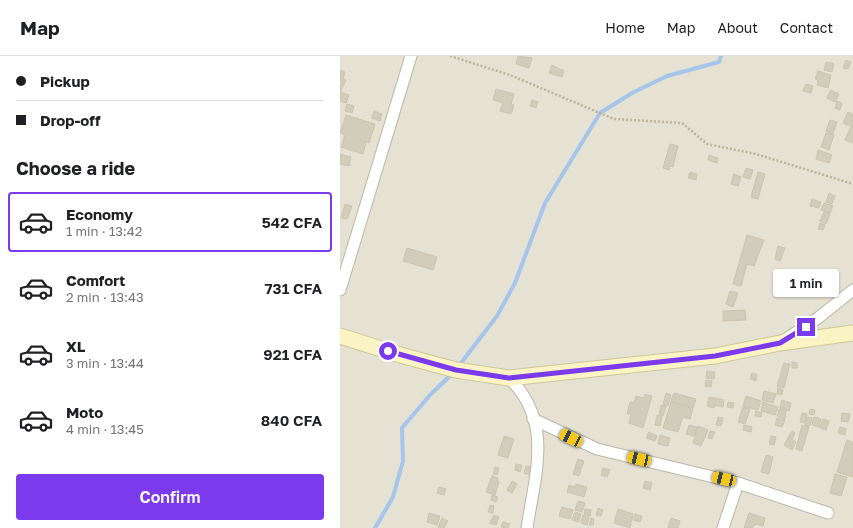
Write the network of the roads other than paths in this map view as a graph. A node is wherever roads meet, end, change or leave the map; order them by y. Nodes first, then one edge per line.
1 (412, 56) edge
2 (340, 290) edge
3 (853, 290) edge
4 (853, 333) edge
5 (340, 336) edge
6 (780, 343) junction
7 (509, 378) junction
8 (533, 419) junction
9 (738, 483) junction
10 (828, 513) dead end
11 (527, 528) edge
12 (723, 528) edge

1 - 2 street
3 - 6 street
4 - 6 street
5 - 7 street
6 - 7 street
7 - 8 street
8 - 9 street
8 - 11 street
9 - 10 street
9 - 12 street

